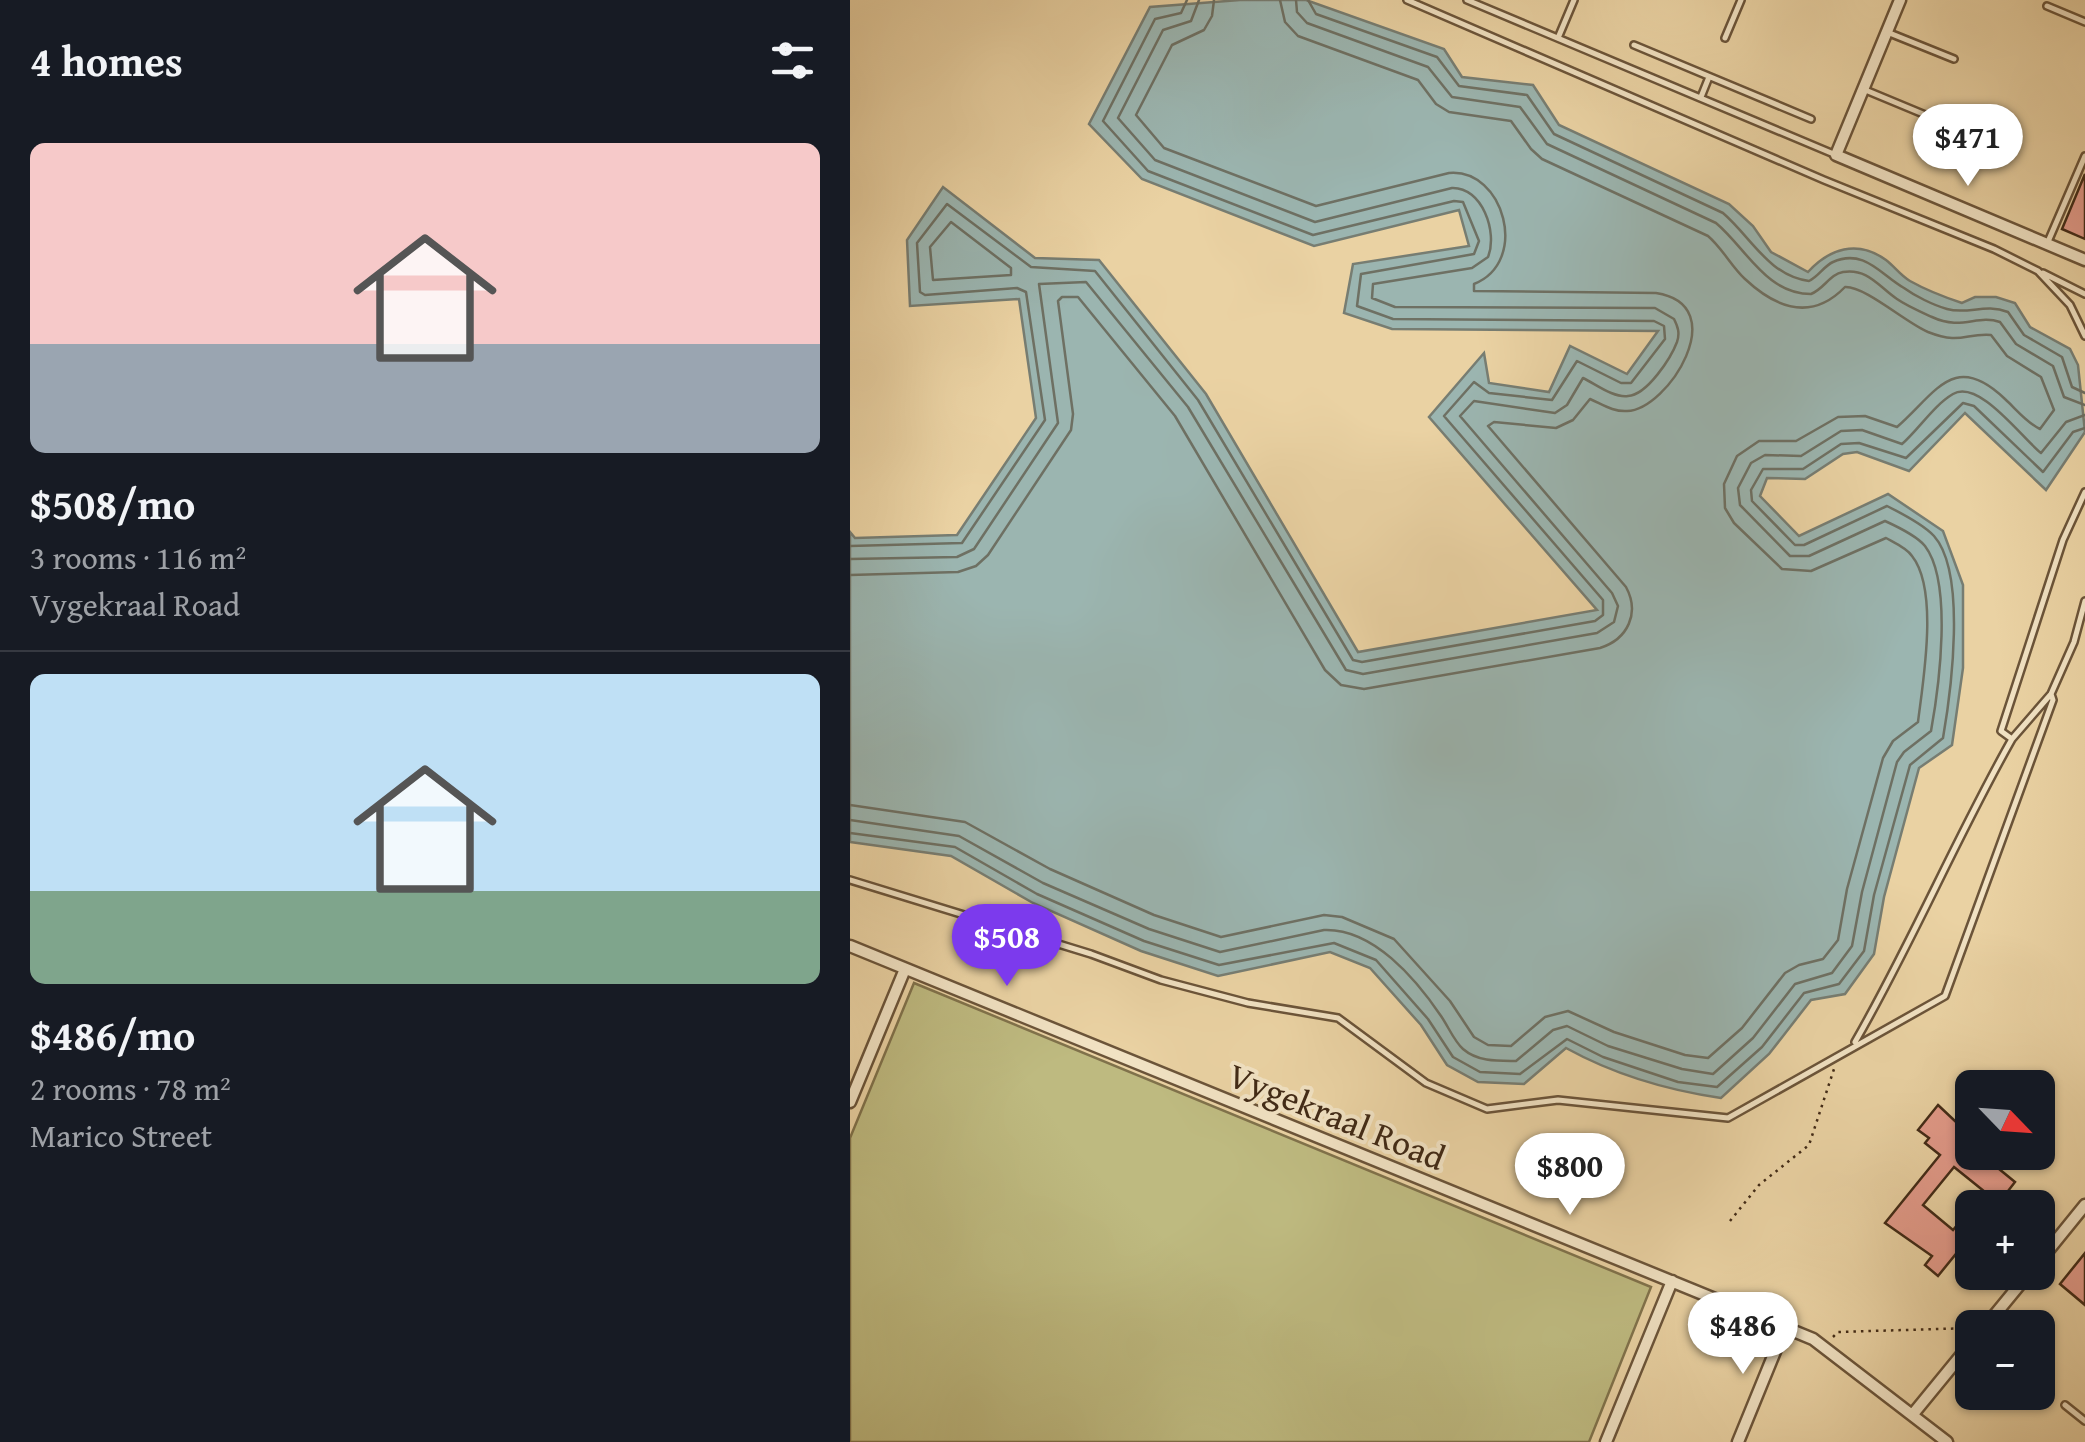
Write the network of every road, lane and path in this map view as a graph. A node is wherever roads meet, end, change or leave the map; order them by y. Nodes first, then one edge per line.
1 (1408, 0) edge
2 (1468, 0) edge
3 (1574, 0) edge
4 (1741, 0) edge
5 (1896, 1) edge
6 (2047, 6) dead end
7 (2085, 22) edge
8 (1887, 32) junction
9 (1558, 38) junction
10 (1725, 38) dead end
11 (1634, 45) dead end
12 (1954, 59) dead end
13 (1709, 76) junction
14 (1863, 89) junction
15 (1700, 98) junction
16 (1811, 119) dead end
17 (1952, 126) dead end
18 (1836, 156) junction
19 (2085, 156) edge
20 (2048, 244) junction
21 (2085, 260) edge
22 (2038, 271) junction
23 (2085, 294) edge
24 (2085, 336) edge
25 (2085, 492) edge
26 (2085, 601) edge
27 (2050, 694) junction
28 (2012, 739) junction
29 (850, 880) edge
30 (850, 946) edge
31 (905, 969) junction
32 (1854, 1044) junction
33 (850, 1064) edge
34 (864, 1069) junction
35 (850, 1102) edge
36 (2084, 1207) edge
37 (1730, 1221) dead end
38 (2056, 1240) edge
39 (1672, 1281) junction
40 (2015, 1290) edge
41 (1999, 1310) edge
42 (1785, 1327) junction
43 (1955, 1329) edge
44 (1824, 1346) junction
45 (1955, 1363) edge
46 (2065, 1406) dead end
47 (1914, 1414) junction
48 (2085, 1420) edge
49 (1742, 1440) edge
50 (1606, 1442) edge
51 (1947, 1442) edge

1 - 22 lane
2 - 9 lane
3 - 9 lane
4 - 10 lane
5 - 8 street
6 - 7 lane
8 - 12 lane
8 - 14 street
9 - 15 lane
11 - 13 lane
13 - 15 lane
13 - 16 lane
14 - 17 lane
14 - 18 street
15 - 18 lane
18 - 20 street
19 - 20 lane
20 - 21 street
22 - 23 lane
22 - 24 lane
25 - 28 lane
26 - 27 lane
27 - 28 lane
27 - 32 lane
28 - 32 lane
29 - 32 lane
30 - 31 street, Vygekraal Road
31 - 34 street
31 - 39 street, Vygekraal Road
32 - 37 path
33 - 34 street
34 - 35 street
36 - 38 street
39 - 42 street, Vygekraal Road
39 - 50 street
40 - 41 street
42 - 44 street, Vygekraal Road
42 - 49 street
43 - 44 path
44 - 47 street, Vygekraal Road
45 - 47 street
46 - 48 lane
47 - 51 street, Vygekraal Road

